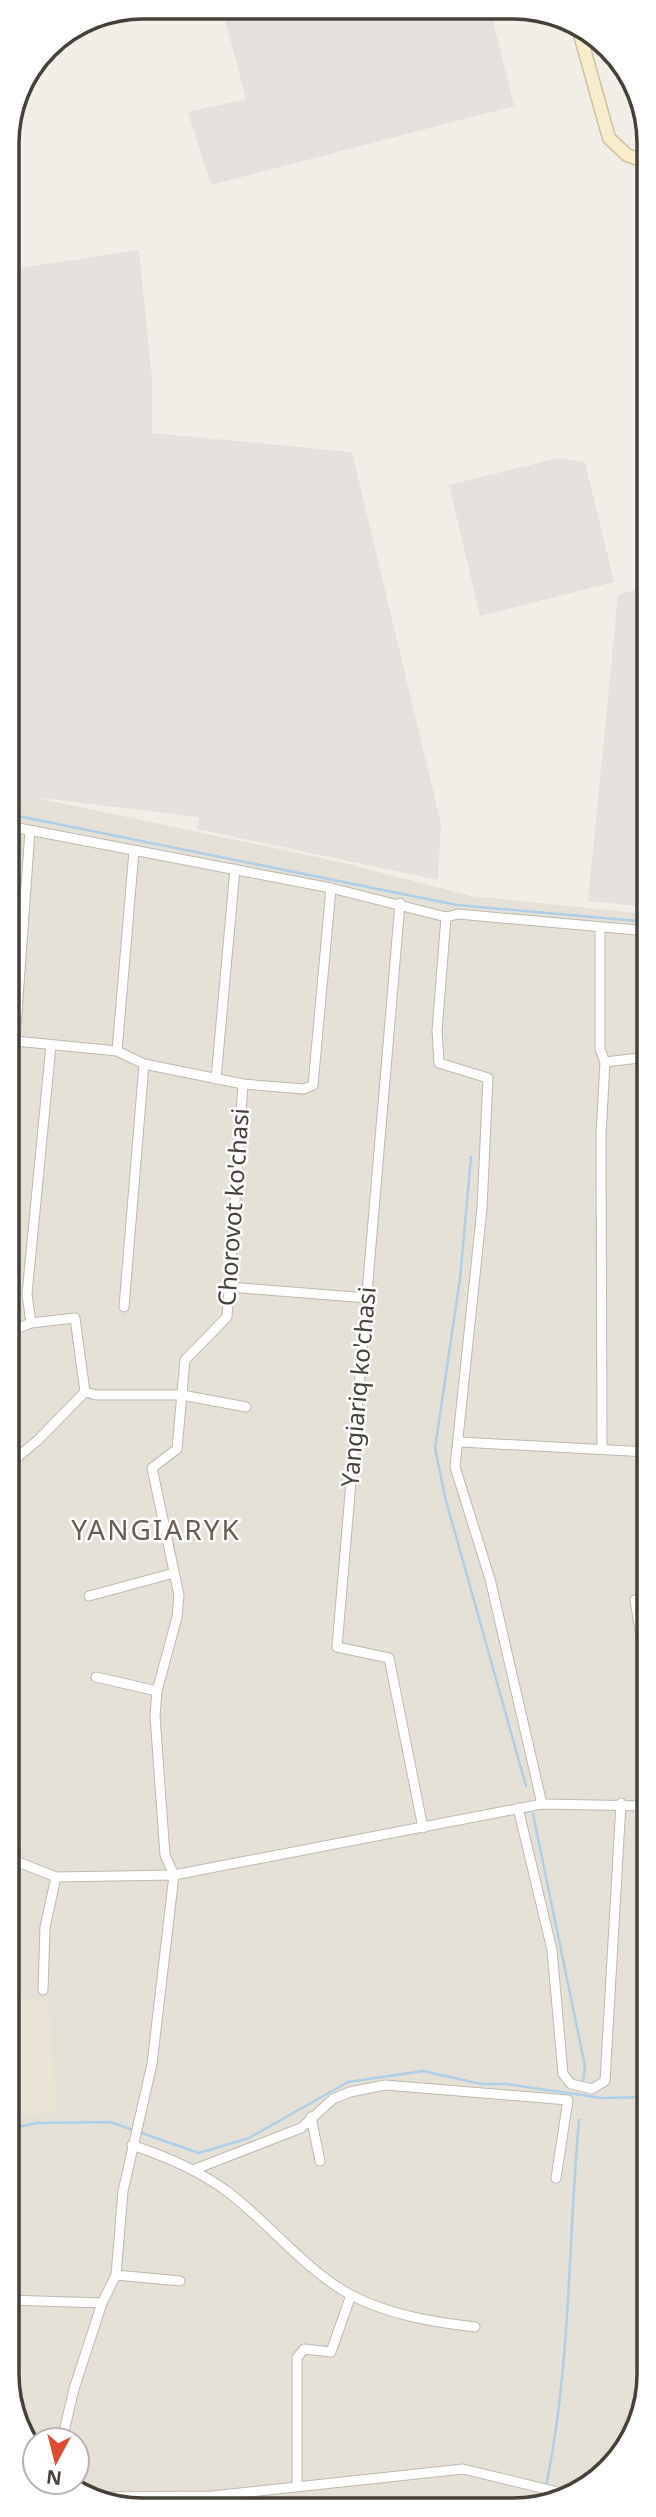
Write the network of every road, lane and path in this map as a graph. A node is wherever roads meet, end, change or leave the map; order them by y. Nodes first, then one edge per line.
1 (581, 40) edge
2 (637, 158) edge
3 (20, 829) edge
4 (30, 831) junction
5 (134, 851) junction
6 (235, 869) junction
7 (331, 888) junction
8 (400, 903) junction
9 (446, 917) junction
10 (600, 927) junction
11 (637, 930) edge
12 (20, 976) edge
13 (20, 1042) edge
14 (51, 1045) junction
15 (117, 1051) junction
16 (637, 1058) edge
17 (605, 1062) junction
18 (144, 1064) junction
19 (216, 1079) junction
20 (243, 1084) junction
21 (229, 1287) junction
22 (367, 1298) junction
23 (124, 1307) dead end
24 (31, 1322) junction
25 (19, 1327) edge
26 (85, 1392) junction
27 (182, 1395) junction
28 (246, 1407) dead end
29 (460, 1442) junction
30 (602, 1449) junction
31 (636, 1451) edge
32 (19, 1454) edge
33 (174, 1573) junction
34 (89, 1596) dead end
35 (635, 1600) dead end
36 (636, 1608) edge
37 (96, 1676) dead end
38 (157, 1691) junction
39 (621, 1803) junction
40 (542, 1804) junction
41 (636, 1805) edge
42 (519, 1808) junction
43 (423, 1828) junction
44 (19, 1862) edge
45 (174, 1875) junction
46 (56, 1877) junction
47 (43, 1990) dead end
48 (311, 2117) junction
49 (132, 2145) junction
50 (320, 2161) dead end
51 (193, 2170) junction
52 (556, 2178) dead end
53 (116, 2275) junction
54 (180, 2281) dead end
55 (351, 2295) junction
56 (19, 2300) edge
57 (102, 2303) junction
58 (475, 2327) dead end
59 (65, 2426) edge
60 (297, 2487) junction
61 (552, 2491) edge
62 (179, 2496) joint
63 (126, 2497) edge

1 - 2 street
3 - 4 street
4 - 5 street
4 - 12 street
5 - 6 street
5 - 15 street
6 - 7 street
6 - 19 street, Chorovot ko'chasi
7 - 8 street
7 - 20 street
8 - 9 street
8 - 22 street, Yangiariq ko'chasi
9 - 10 street
9 - 29 street
10 - 11 street
10 - 17 street
13 - 14 street
14 - 15 street
14 - 24 street
15 - 18 street
16 - 17 street
17 - 30 street
18 - 19 street
18 - 23 street
19 - 20 street
20 - 21 street, Chorovot ko'chasi
21 - 22 street
21 - 27 street, Chorovot ko'chasi
22 - 43 street, Yangiariq ko'chasi
24 - 25 street
24 - 26 street
26 - 27 street
26 - 32 street
27 - 28 street
27 - 33 street, Chorovot ko'chasi
29 - 30 street
29 - 40 street
30 - 31 street
33 - 34 street
33 - 38 street
35 - 36 street
37 - 38 street
38 - 45 street
39 - 40 street
39 - 41 street
39 - 42 street
40 - 42 street
42 - 43 street
43 - 45 street
44 - 46 street
45 - 46 street
45 - 49 street
46 - 47 street
48 - 50 street
48 - 51 street
48 - 52 street
49 - 51 street
49 - 53 street
51 - 55 street
53 - 54 street
53 - 57 street
55 - 58 street
55 - 60 street
56 - 57 street
57 - 59 street
60 - 61 street
60 - 62 street
62 - 63 street

